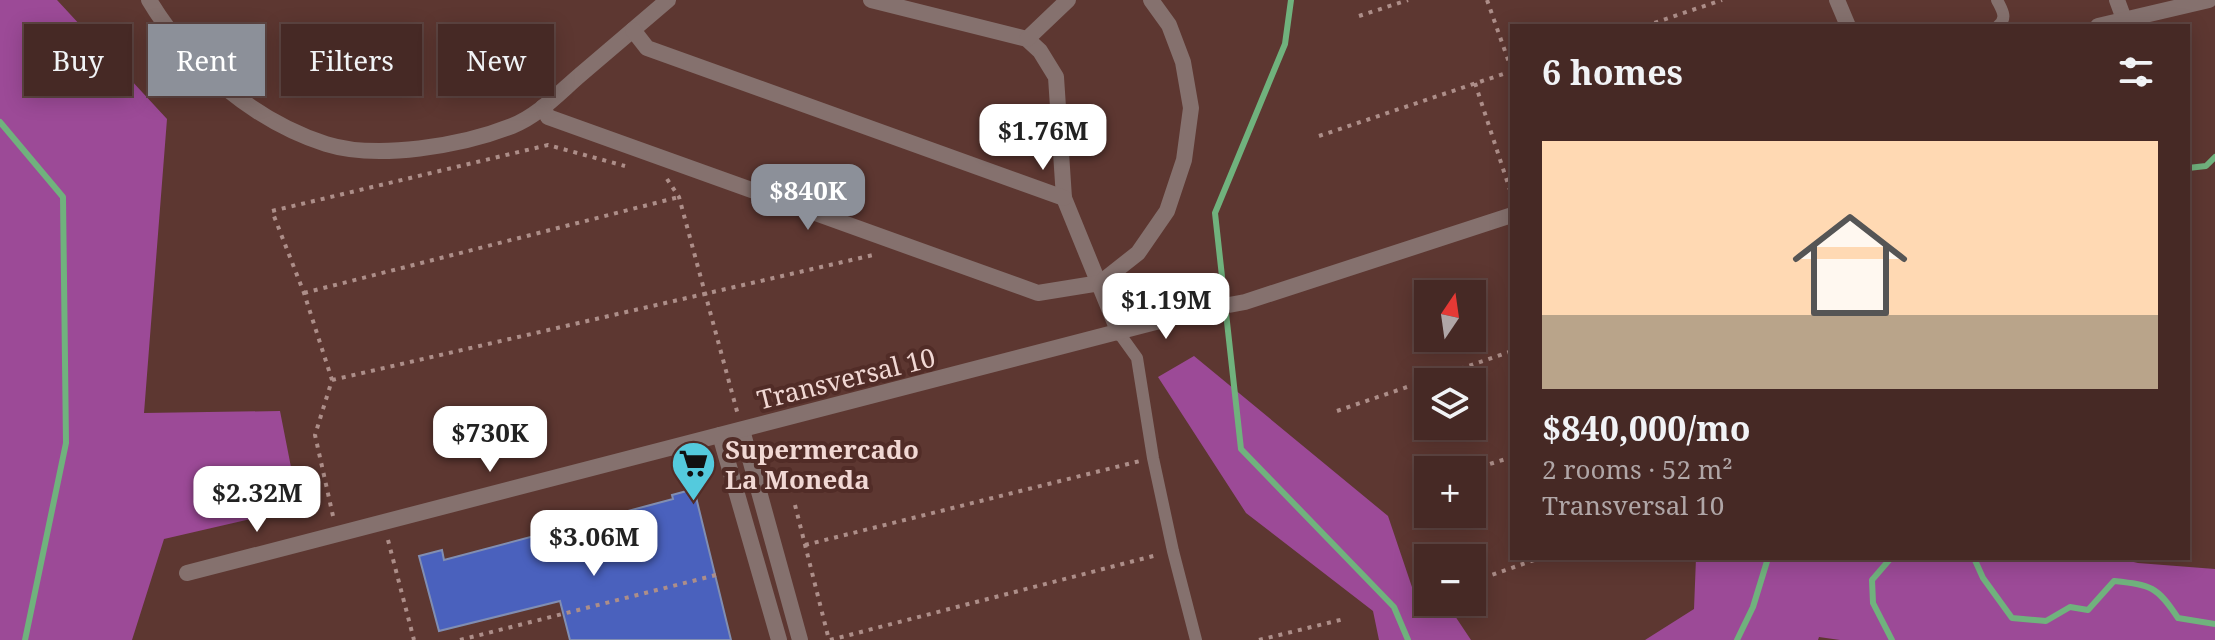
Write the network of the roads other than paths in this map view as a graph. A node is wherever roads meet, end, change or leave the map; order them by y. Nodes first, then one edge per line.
1 (149, 0) edge
2 (668, 0) edge
3 (871, 0) edge
4 (1068, 0) edge
5 (1151, 0) edge
6 (1837, 0) edge
7 (1997, 0) edge
8 (2117, 0) edge
9 (2209, 0) edge
10 (2124, 19) junction
11 (1847, 24) edge
12 (2000, 24) edge
13 (2105, 24) edge
14 (633, 30) junction
15 (1027, 39) junction
16 (543, 107) junction
17 (1064, 198) junction
18 (1510, 216) edge
19 (1100, 283) junction
20 (1119, 333) junction
21 (742, 430) junction
22 (720, 435) junction
23 (187, 573) dead end
24 (779, 640) edge
25 (800, 640) edge
26 (1196, 640) edge

1 - 16 street
2 - 14 street
3 - 15 street
4 - 15 street
5 - 19 street
6 - 11 street
7 - 12 lane
8 - 10 street
9 - 10 street
10 - 13 street
14 - 16 street
14 - 17 street
15 - 17 street
16 - 19 street
17 - 19 street
18 - 20 street, Transversal 10
19 - 20 street
20 - 21 street, Transversal 10
20 - 26 lane
21 - 22 street, Transversal 10
21 - 25 street
22 - 23 street, Transversal 10
22 - 24 street

